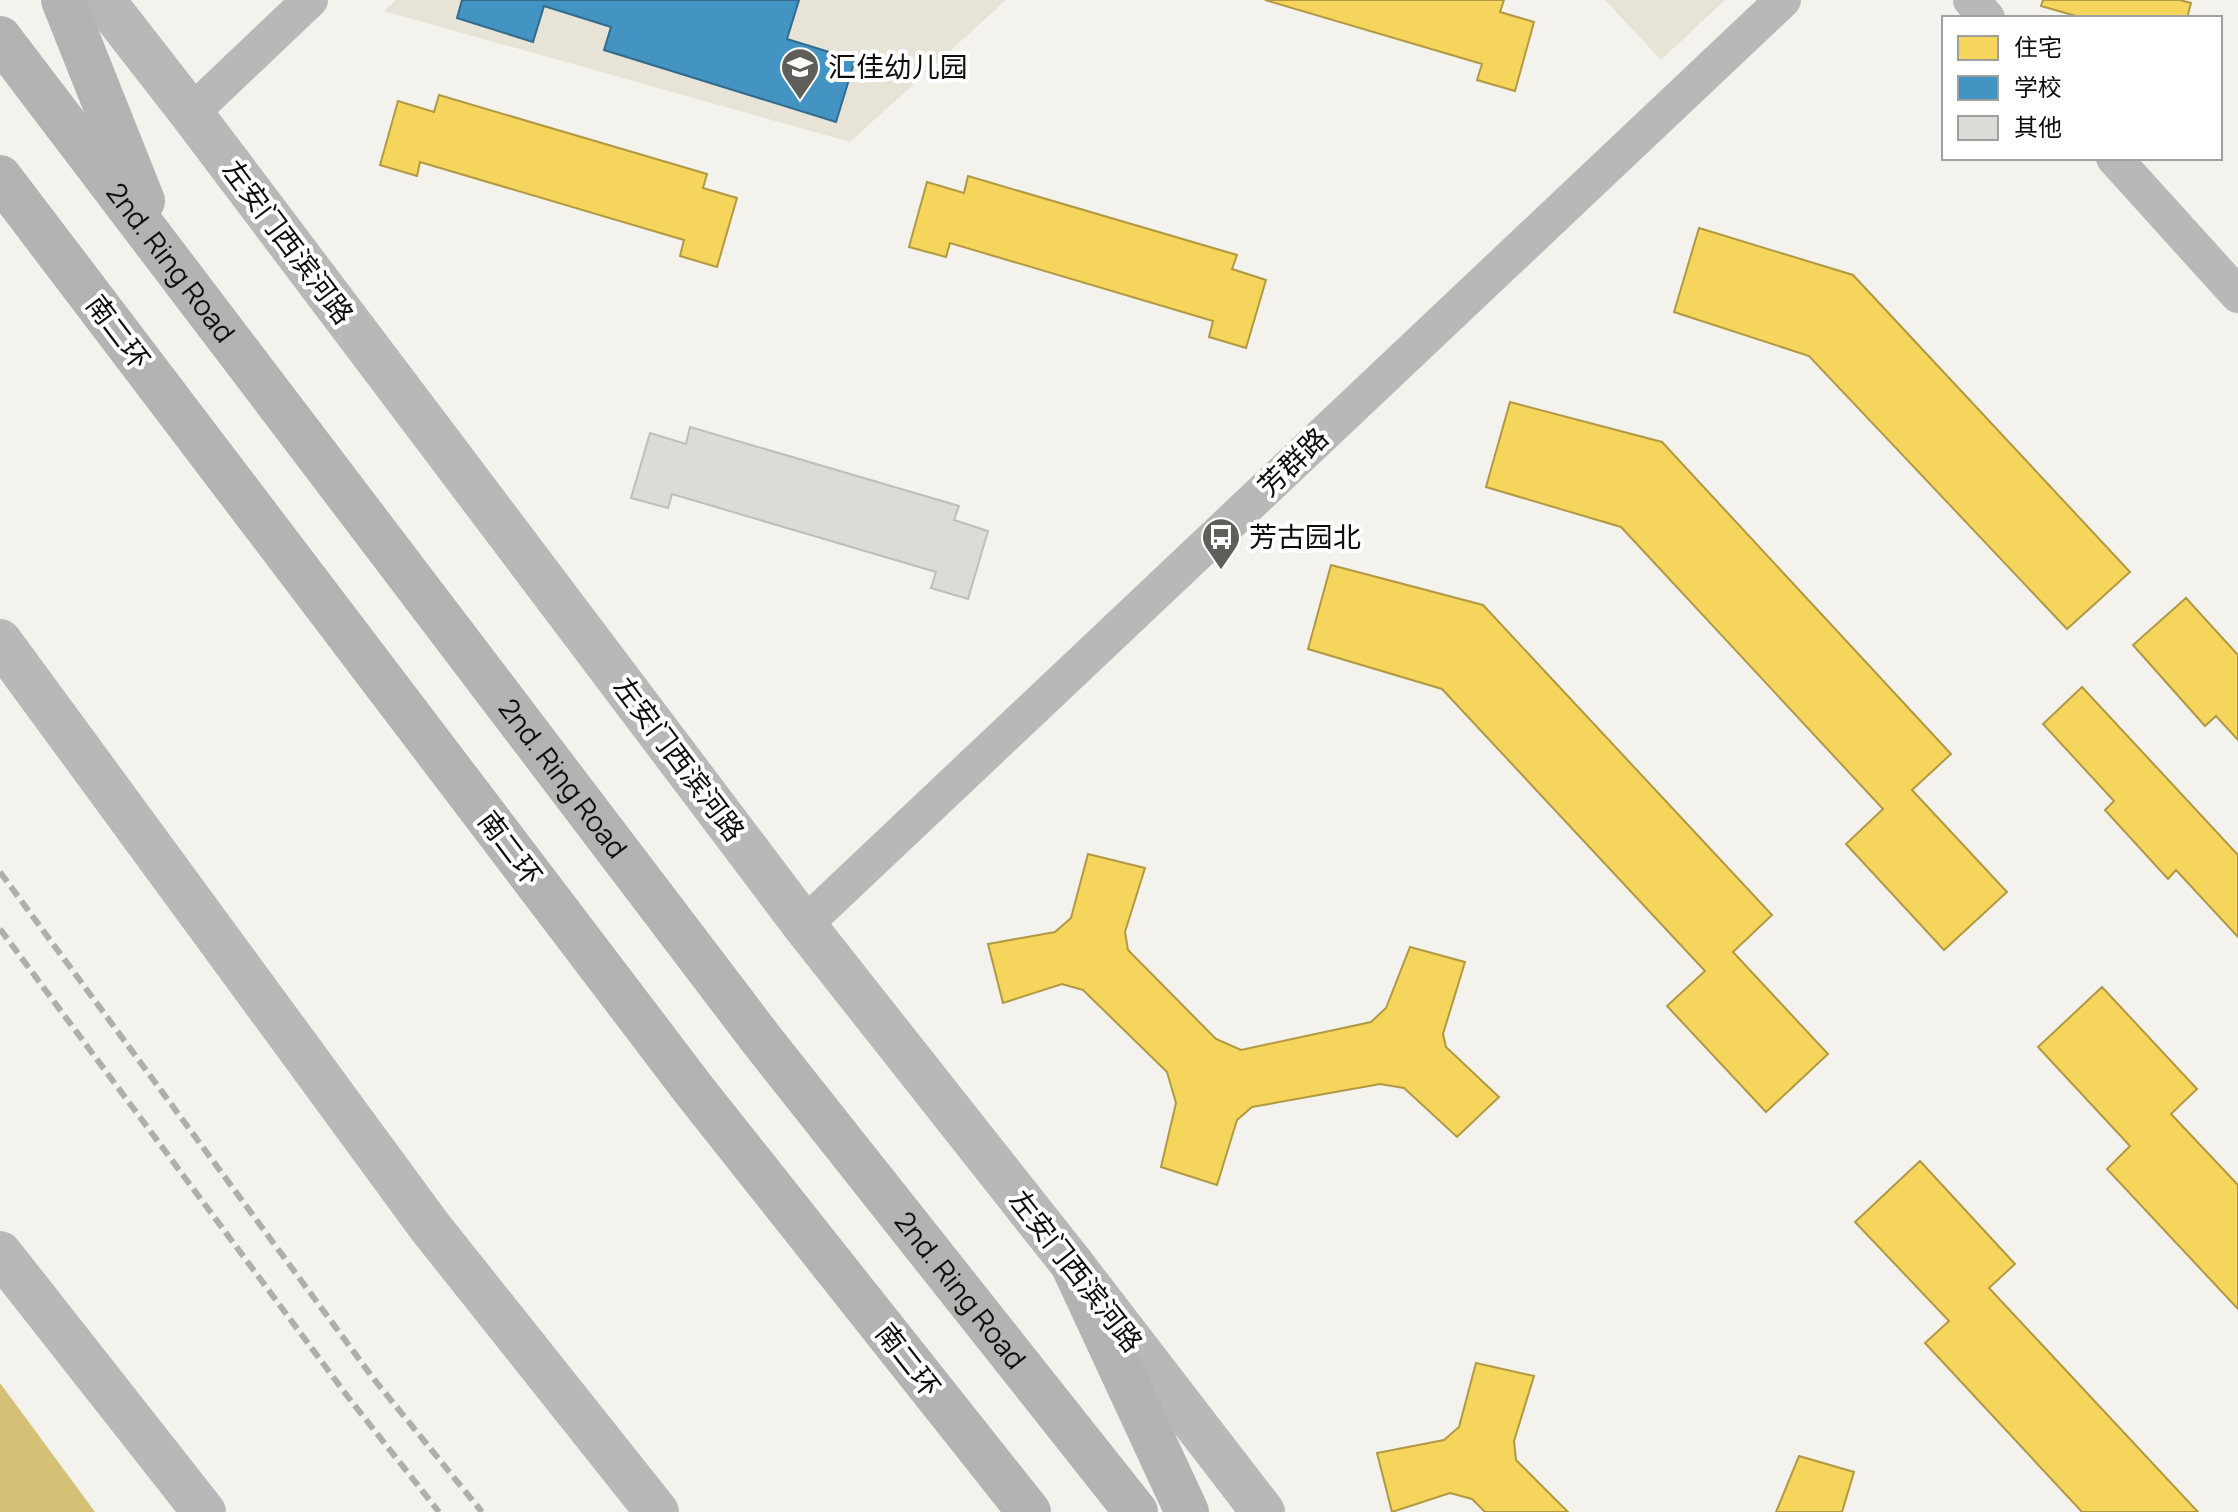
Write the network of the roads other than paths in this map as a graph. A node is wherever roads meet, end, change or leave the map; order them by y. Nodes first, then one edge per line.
1 (63, 0) edge
2 (103, 0) edge
3 (310, 0) edge
4 (1783, 0) edge
5 (1971, 0) edge
6 (1985, 16) edge
7 (0, 38) edge
8 (191, 113) junction
9 (2116, 160) edge
10 (0, 177) edge
11 (163, 252) junction
12 (2238, 295) edge
13 (0, 641) edge
14 (804, 925) junction
15 (0, 1253) edge
16 (1072, 1264) junction
17 (204, 1512) edge
18 (657, 1512) edge
19 (1029, 1512) edge
20 (1136, 1512) edge
21 (1187, 1512) edge
22 (1263, 1512) edge

1 - 11 highway
2 - 8 street, 左安门西滨河路
3 - 8 street
4 - 14 street, 芳群路
5 - 6 street
7 - 11 highway, 2nd. Ring Road
8 - 14 street, 左安门西滨河路
9 - 12 street
10 - 19 highway, 南二环
11 - 20 highway, 2nd. Ring Road
13 - 18 street
14 - 16 street, 左安门西滨河路
15 - 17 street
16 - 21 highway
16 - 22 street, 左安门西滨河路

